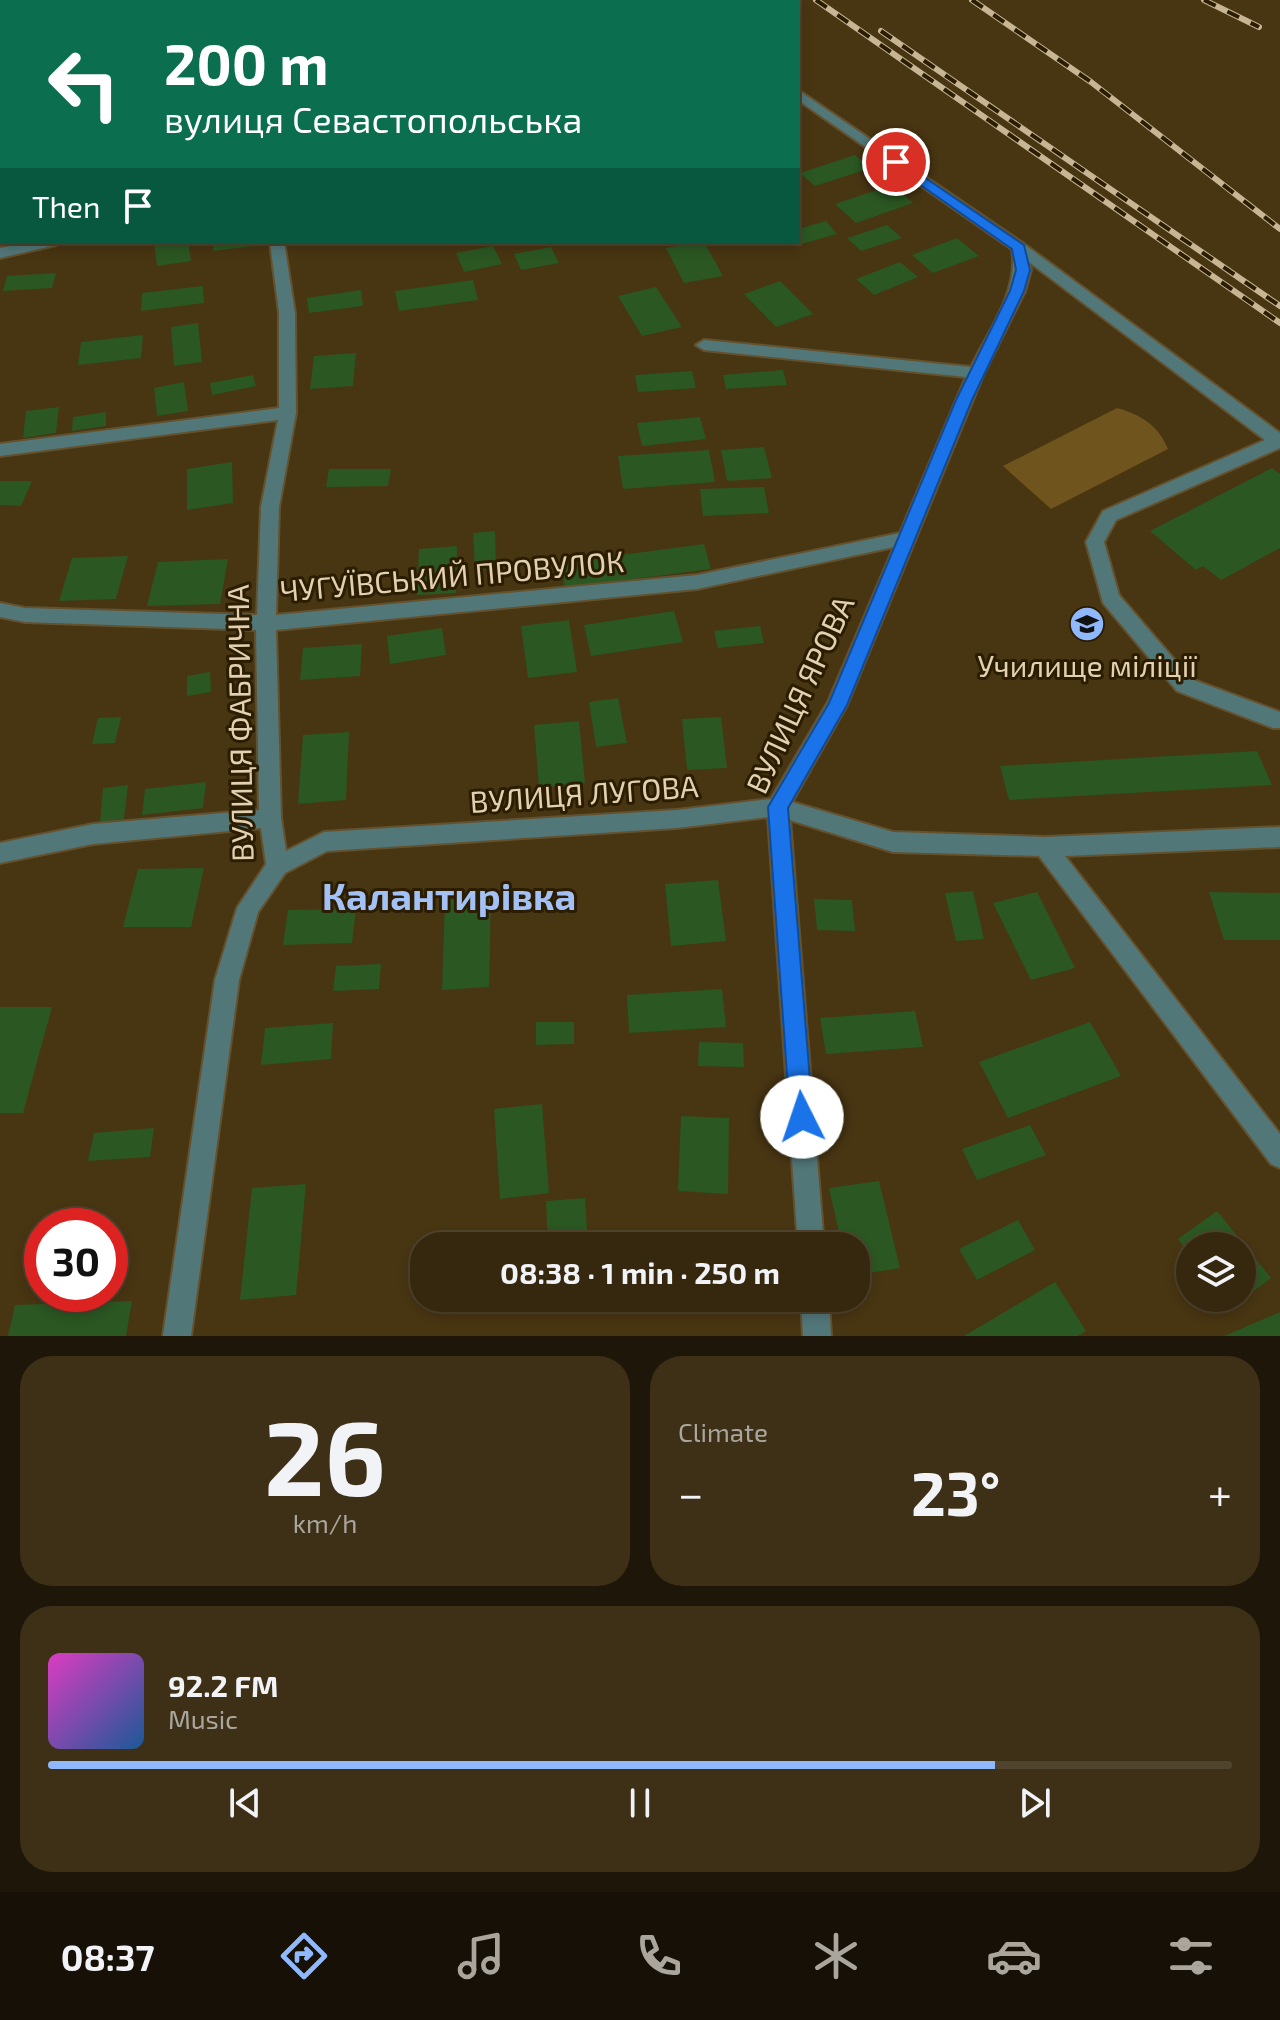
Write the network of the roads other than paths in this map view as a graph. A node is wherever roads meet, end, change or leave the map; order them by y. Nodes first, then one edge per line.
1 (800, 95) edge
2 (42, 244) edge
3 (277, 244) edge
4 (1019, 247) junction
5 (0, 253) edge
6 (704, 345) dead end
7 (976, 373) junction
8 (288, 413) junction
9 (1279, 442) edge
10 (0, 450) edge
11 (906, 538) junction
12 (0, 610) edge
13 (266, 623) junction
14 (1280, 720) edge
15 (778, 807) junction
16 (270, 818) junction
17 (1280, 837) edge
18 (1045, 847) junction
19 (0, 853) edge
20 (277, 866) junction
21 (1280, 1155) edge
22 (810, 1232) edge
23 (816, 1312) edge
24 (177, 1336) edge
25 (817, 1336) edge

1 - 4 street
2 - 5 street
3 - 8 street, ВУЛИЦЯ ФАБРИЧНА
4 - 7 street, ВУЛИЦЯ ЯРОВА
4 - 9 street
6 - 7 street
7 - 11 street, ВУЛИЦЯ ЯРОВА
8 - 10 street
8 - 13 street, ВУЛИЦЯ ФАБРИЧНА
9 - 14 street
11 - 13 street, ЧУГУЇВСЬКИЙ ПРОВУЛОК
11 - 15 street, ВУЛИЦЯ ЯРОВА
12 - 13 street, ЧУГУЇВСЬКИЙ ПРОВУЛОК
13 - 16 street, ВУЛИЦЯ ФАБРИЧНА
15 - 18 street, ВУЛИЦЯ ЛУГОВА
15 - 20 street, ВУЛИЦЯ ЛУГОВА
15 - 22 street, ВУЛИЦЯ ЯРОВА
16 - 19 street
16 - 20 street, ВУЛИЦЯ ФАБРИЧНА
17 - 18 street, ВУЛИЦЯ ЛУГОВА
18 - 21 street
20 - 24 street, ВУЛИЦЯ ФАБРИЧНА
23 - 25 street

